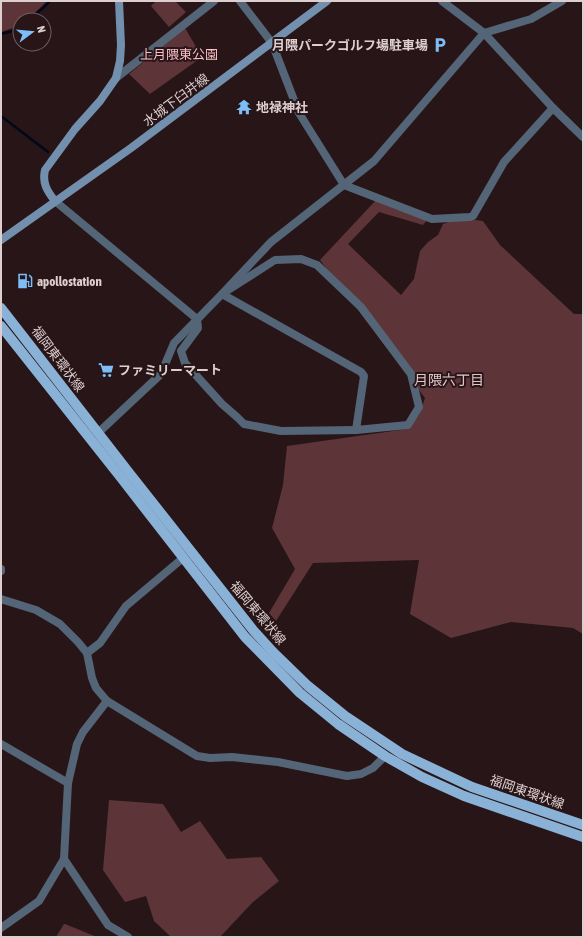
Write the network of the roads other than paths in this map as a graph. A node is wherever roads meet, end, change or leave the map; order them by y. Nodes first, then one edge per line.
1 (119, 1) edge
2 (214, 1) edge
3 (240, 1) edge
4 (327, 1) edge
5 (442, 1) edge
6 (562, 1) edge
7 (484, 33) junction
8 (272, 43) junction
9 (116, 78) junction
10 (553, 108) junction
11 (583, 137) edge
12 (344, 185) junction
13 (55, 201) junction
14 (1, 240) edge
15 (222, 294) junction
16 (1, 308) edge
17 (197, 319) junction
18 (1, 326) edge
19 (356, 430) junction
20 (98, 433) junction
21 (183, 558) junction
22 (1, 598) edge
23 (87, 653) junction
24 (107, 701) junction
25 (1, 744) edge
26 (385, 756) junction
27 (68, 783) junction
28 (583, 825) edge
29 (583, 837) edge
30 (64, 859) junction
31 (1, 928) edge
32 (128, 937) edge

1 - 9 main road
2 - 9 street
3 - 8 street
4 - 8 main road, 水城下臼井線
5 - 7 street
6 - 7 street
7 - 10 street
7 - 12 street
8 - 12 street
8 - 13 main road, 水城下臼井線
9 - 13 main road
10 - 11 street
10 - 12 street
12 - 15 street
13 - 14 main road, 水城下臼井線
13 - 17 street
15 - 17 street
15 - 19 street
15 - 19 street
16 - 20 main road, 福岡東環状線
17 - 19 street
17 - 20 street
18 - 21 main road, 福岡東環状線
20 - 28 main road, 福岡東環状線
21 - 23 street
21 - 26 main road, 福岡東環状線
22 - 23 street
23 - 24 street
24 - 26 street
24 - 27 street
25 - 27 street
26 - 29 main road, 福岡東環状線
27 - 30 street
30 - 31 street
30 - 32 street

